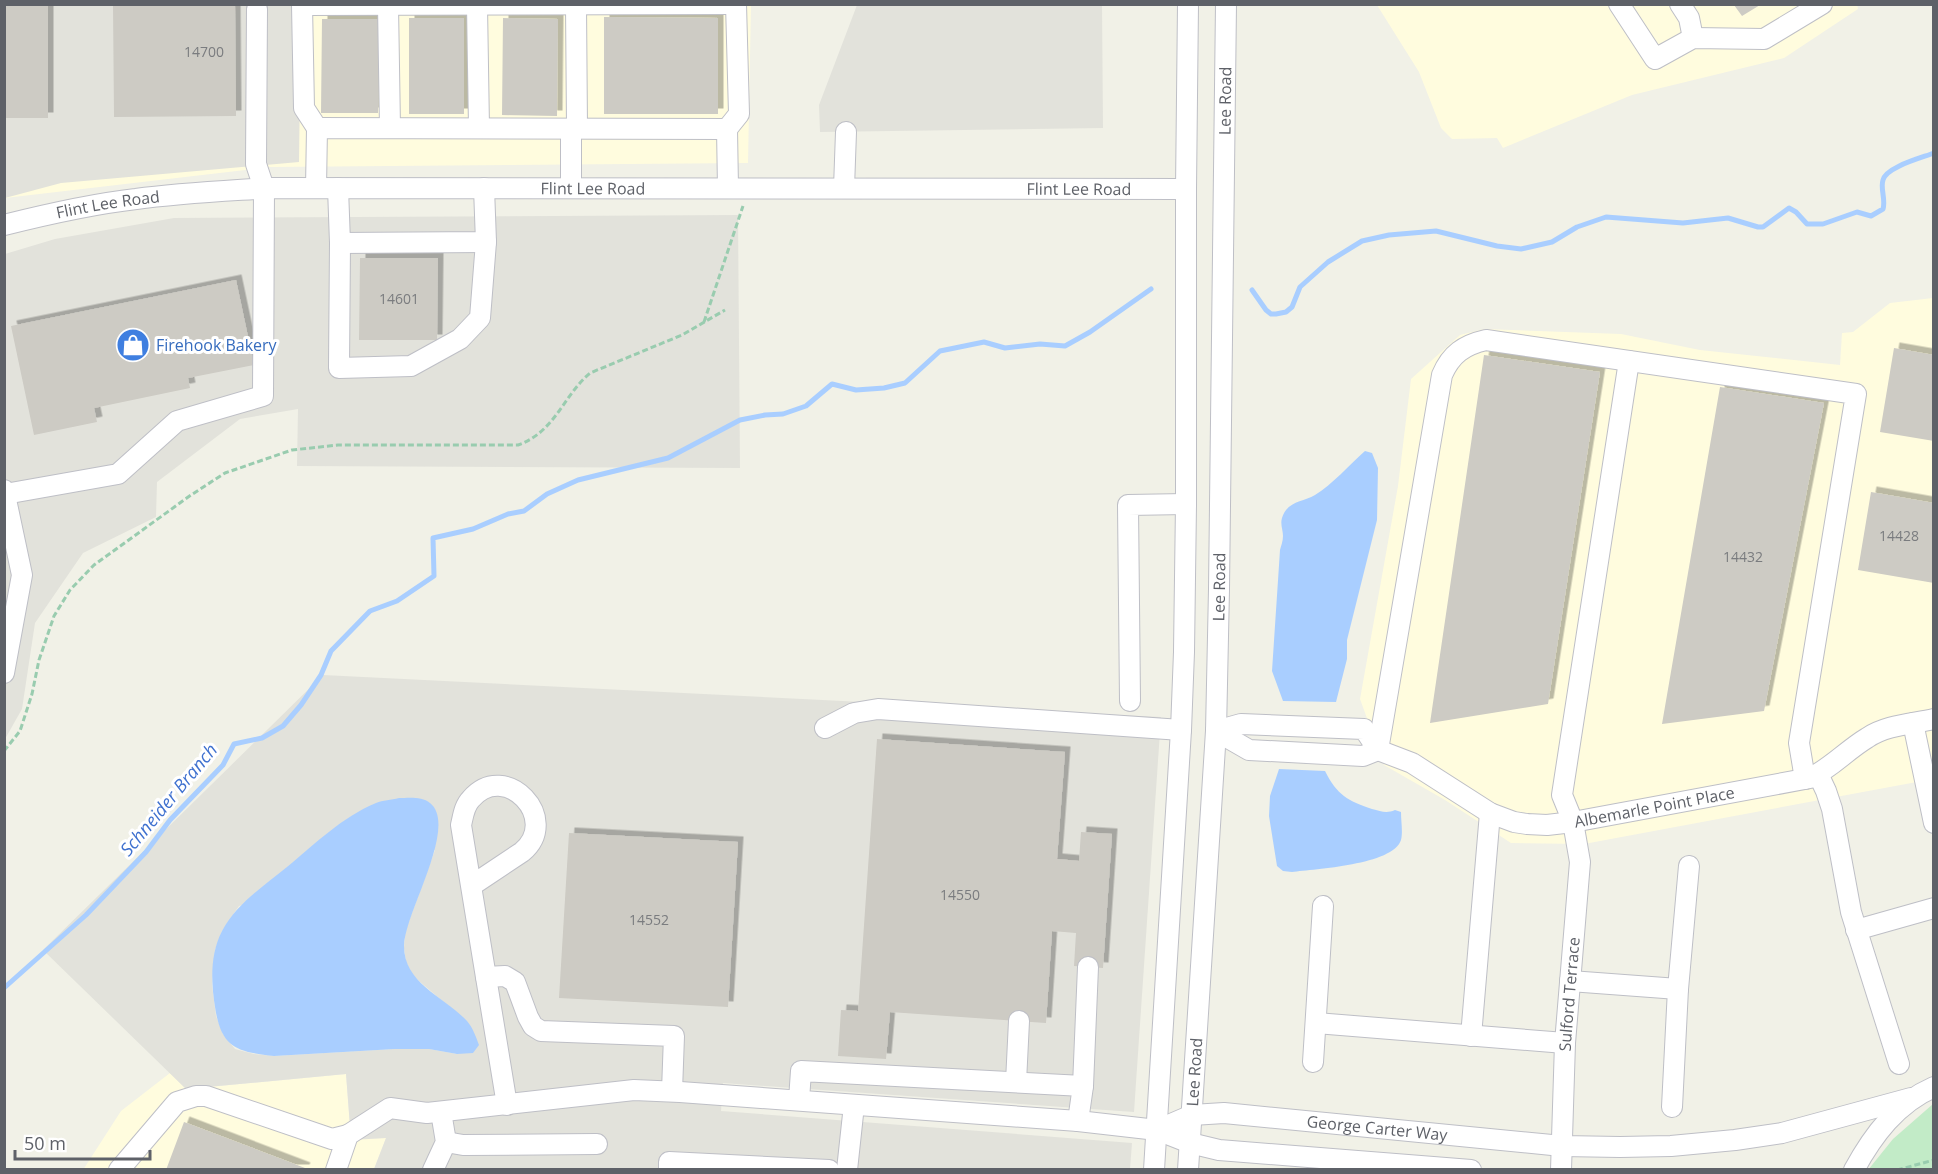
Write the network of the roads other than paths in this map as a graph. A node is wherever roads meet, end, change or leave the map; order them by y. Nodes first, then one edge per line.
1 (735, 4) edge
2 (1188, 4) edge
3 (1226, 4) edge
4 (1619, 4) edge
5 (1680, 4) edge
6 (1822, 4) edge
7 (388, 5) edge
8 (477, 5) edge
9 (576, 5) edge
10 (257, 9) dead end
11 (1693, 38) junction
12 (317, 128) junction
13 (390, 128) junction
14 (479, 128) junction
15 (574, 128) junction
16 (727, 129) junction
17 (846, 132) dead end
18 (264, 188) junction
19 (316, 188) junction
20 (338, 188) junction
21 (484, 188) junction
22 (571, 188) junction
23 (728, 188) junction
24 (844, 188) junction
25 (1186, 189) junction
26 (4, 225) edge
27 (486, 242) junction
28 (340, 243) junction
29 (1629, 361) junction
30 (5, 492) edge
31 (1186, 504) junction
32 (4, 673) edge
33 (1130, 701) dead end
34 (1934, 719) edge
35 (1913, 723) junction
36 (825, 728) dead end
37 (1181, 730) junction
38 (1216, 731) junction
39 (1378, 750) junction
40 (1811, 777) junction
41 (1490, 813) junction
42 (1573, 822) junction
43 (1934, 822) edge
44 (1689, 866) dead end
45 (471, 886) junction
46 (1323, 906) dead end
47 (1934, 908) edge
48 (1856, 930) junction
49 (1088, 967) dead end
50 (486, 976) junction
51 (1569, 981) junction
52 (1678, 989) junction
53 (1019, 1021) dead end
54 (1316, 1023) junction
55 (1471, 1036) junction
56 (1565, 1043) junction
57 (1313, 1062) dead end
58 (1899, 1064) dead end
59 (1017, 1082) junction
60 (1083, 1086) junction
61 (1934, 1087) edge
62 (672, 1091) junction
63 (1911, 1098) junction
64 (799, 1100) junction
65 (507, 1104) junction
66 (854, 1105) junction
67 (1672, 1107) dead end
68 (441, 1112) junction
69 (1191, 1115) junction
70 (1078, 1121) junction
71 (1157, 1130) junction
72 (348, 1135) junction
73 (446, 1142) junction
74 (1190, 1143) junction
75 (597, 1144) dead end
76 (1562, 1146) junction
77 (119, 1170) edge
78 (336, 1170) edge
79 (433, 1170) edge
80 (669, 1170) edge
81 (829, 1170) edge
82 (847, 1170) edge
83 (1154, 1170) edge
84 (1188, 1170) edge
85 (1471, 1170) edge
86 (1561, 1170) edge
87 (1854, 1170) edge

1 - 9 street
1 - 16 street
2 - 25 street, Lee Road
3 - 38 street, Lee Road
4 - 11 street
5 - 11 street
6 - 11 street
7 - 8 street
7 - 12 street
7 - 13 street
8 - 9 street
8 - 14 street
9 - 15 street
10 - 18 street
12 - 13 street
12 - 19 street
13 - 14 street
14 - 15 street
15 - 16 street
15 - 22 street
16 - 23 street
17 - 24 street
18 - 19 street, Flint Lee Road
18 - 26 street, Flint Lee Road
18 - 30 street
19 - 20 street, Flint Lee Road
20 - 21 street, Flint Lee Road
20 - 28 street
21 - 22 street, Flint Lee Road
21 - 27 street
22 - 23 street, Flint Lee Road
23 - 24 street, Flint Lee Road
24 - 25 street, Flint Lee Road
25 - 31 street, Lee Road
27 - 28 street
27 - 28 street
29 - 39 street
29 - 40 street
29 - 42 street, Sulford Terrace
30 - 32 street
31 - 33 street
31 - 37 street, Lee Road
34 - 35 street, Albemarle Point Place
35 - 40 street, Albemarle Point Place
35 - 43 street
36 - 37 street
37 - 71 street, Lee Road
38 - 39 street
38 - 69 street, Lee Road
39 - 41 street, Albemarle Point Place
40 - 42 street, Albemarle Point Place
40 - 48 street
41 - 42 street, Albemarle Point Place
41 - 55 street
42 - 51 street, Sulford Terrace
44 - 52 street
45 - 45 street
45 - 50 street
46 - 54 street
47 - 48 street
48 - 58 street
49 - 60 street
50 - 62 street
50 - 65 street
51 - 52 street
51 - 56 street, Sulford Terrace
52 - 67 street
53 - 59 street
54 - 55 street
54 - 57 street
55 - 56 street
56 - 76 street, Sulford Terrace
59 - 60 street
59 - 64 street
60 - 70 street
61 - 63 street, George Carter Way
62 - 64 street
62 - 65 street
63 - 76 street, George Carter Way
63 - 87 street, George Carter Way
64 - 66 street
65 - 68 street
66 - 70 street
66 - 82 street
68 - 72 street
68 - 73 street
69 - 71 street, George Carter Way
69 - 74 street, Lee Road
69 - 76 street, George Carter Way
70 - 71 street
71 - 74 street, George Carter Way
71 - 83 street, Lee Road
72 - 77 street
72 - 78 street
73 - 75 street
73 - 79 street
74 - 84 street, Lee Road
74 - 85 street, George Carter Way
76 - 86 street, Sulford Terrace
80 - 81 street

